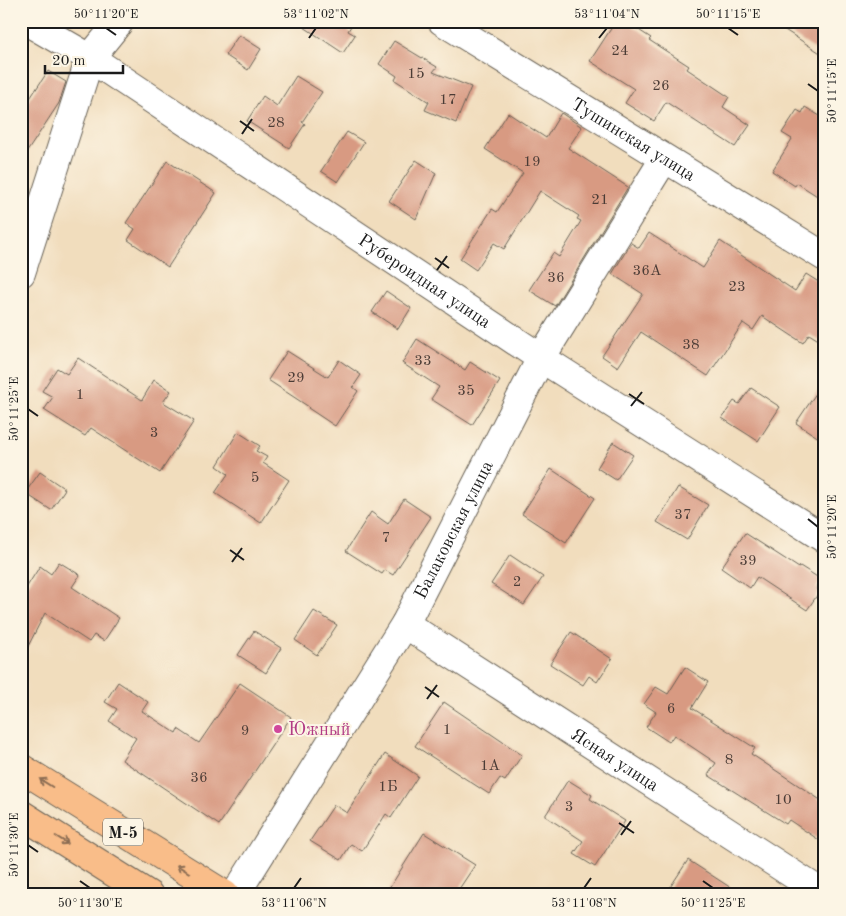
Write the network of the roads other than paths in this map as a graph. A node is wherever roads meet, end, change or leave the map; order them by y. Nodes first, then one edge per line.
1 (26, 21) edge
2 (120, 21) edge
3 (442, 21) edge
4 (90, 58) junction
5 (664, 159) junction
6 (825, 257) edge
7 (21, 273) edge
8 (541, 358) junction
9 (825, 539) edge
10 (405, 624) junction
11 (21, 768) edge
12 (21, 814) edge
13 (149, 895) edge
14 (225, 895) edge
15 (235, 895) edge
16 (825, 895) edge

1 - 4 street, Рубероидная улица
2 - 4 street
3 - 5 street, Тушинская улица
4 - 7 street
4 - 8 street, Рубероидная улица
5 - 6 street, Тушинская улица
5 - 8 street, Балаковская улица
8 - 9 street, Рубероидная улица
8 - 10 street, Балаковская улица
10 - 15 street, Балаковская улица
10 - 16 street, Ясная улица
14 -> 11 main road, М-5
12 -> 13 main road, М-5

